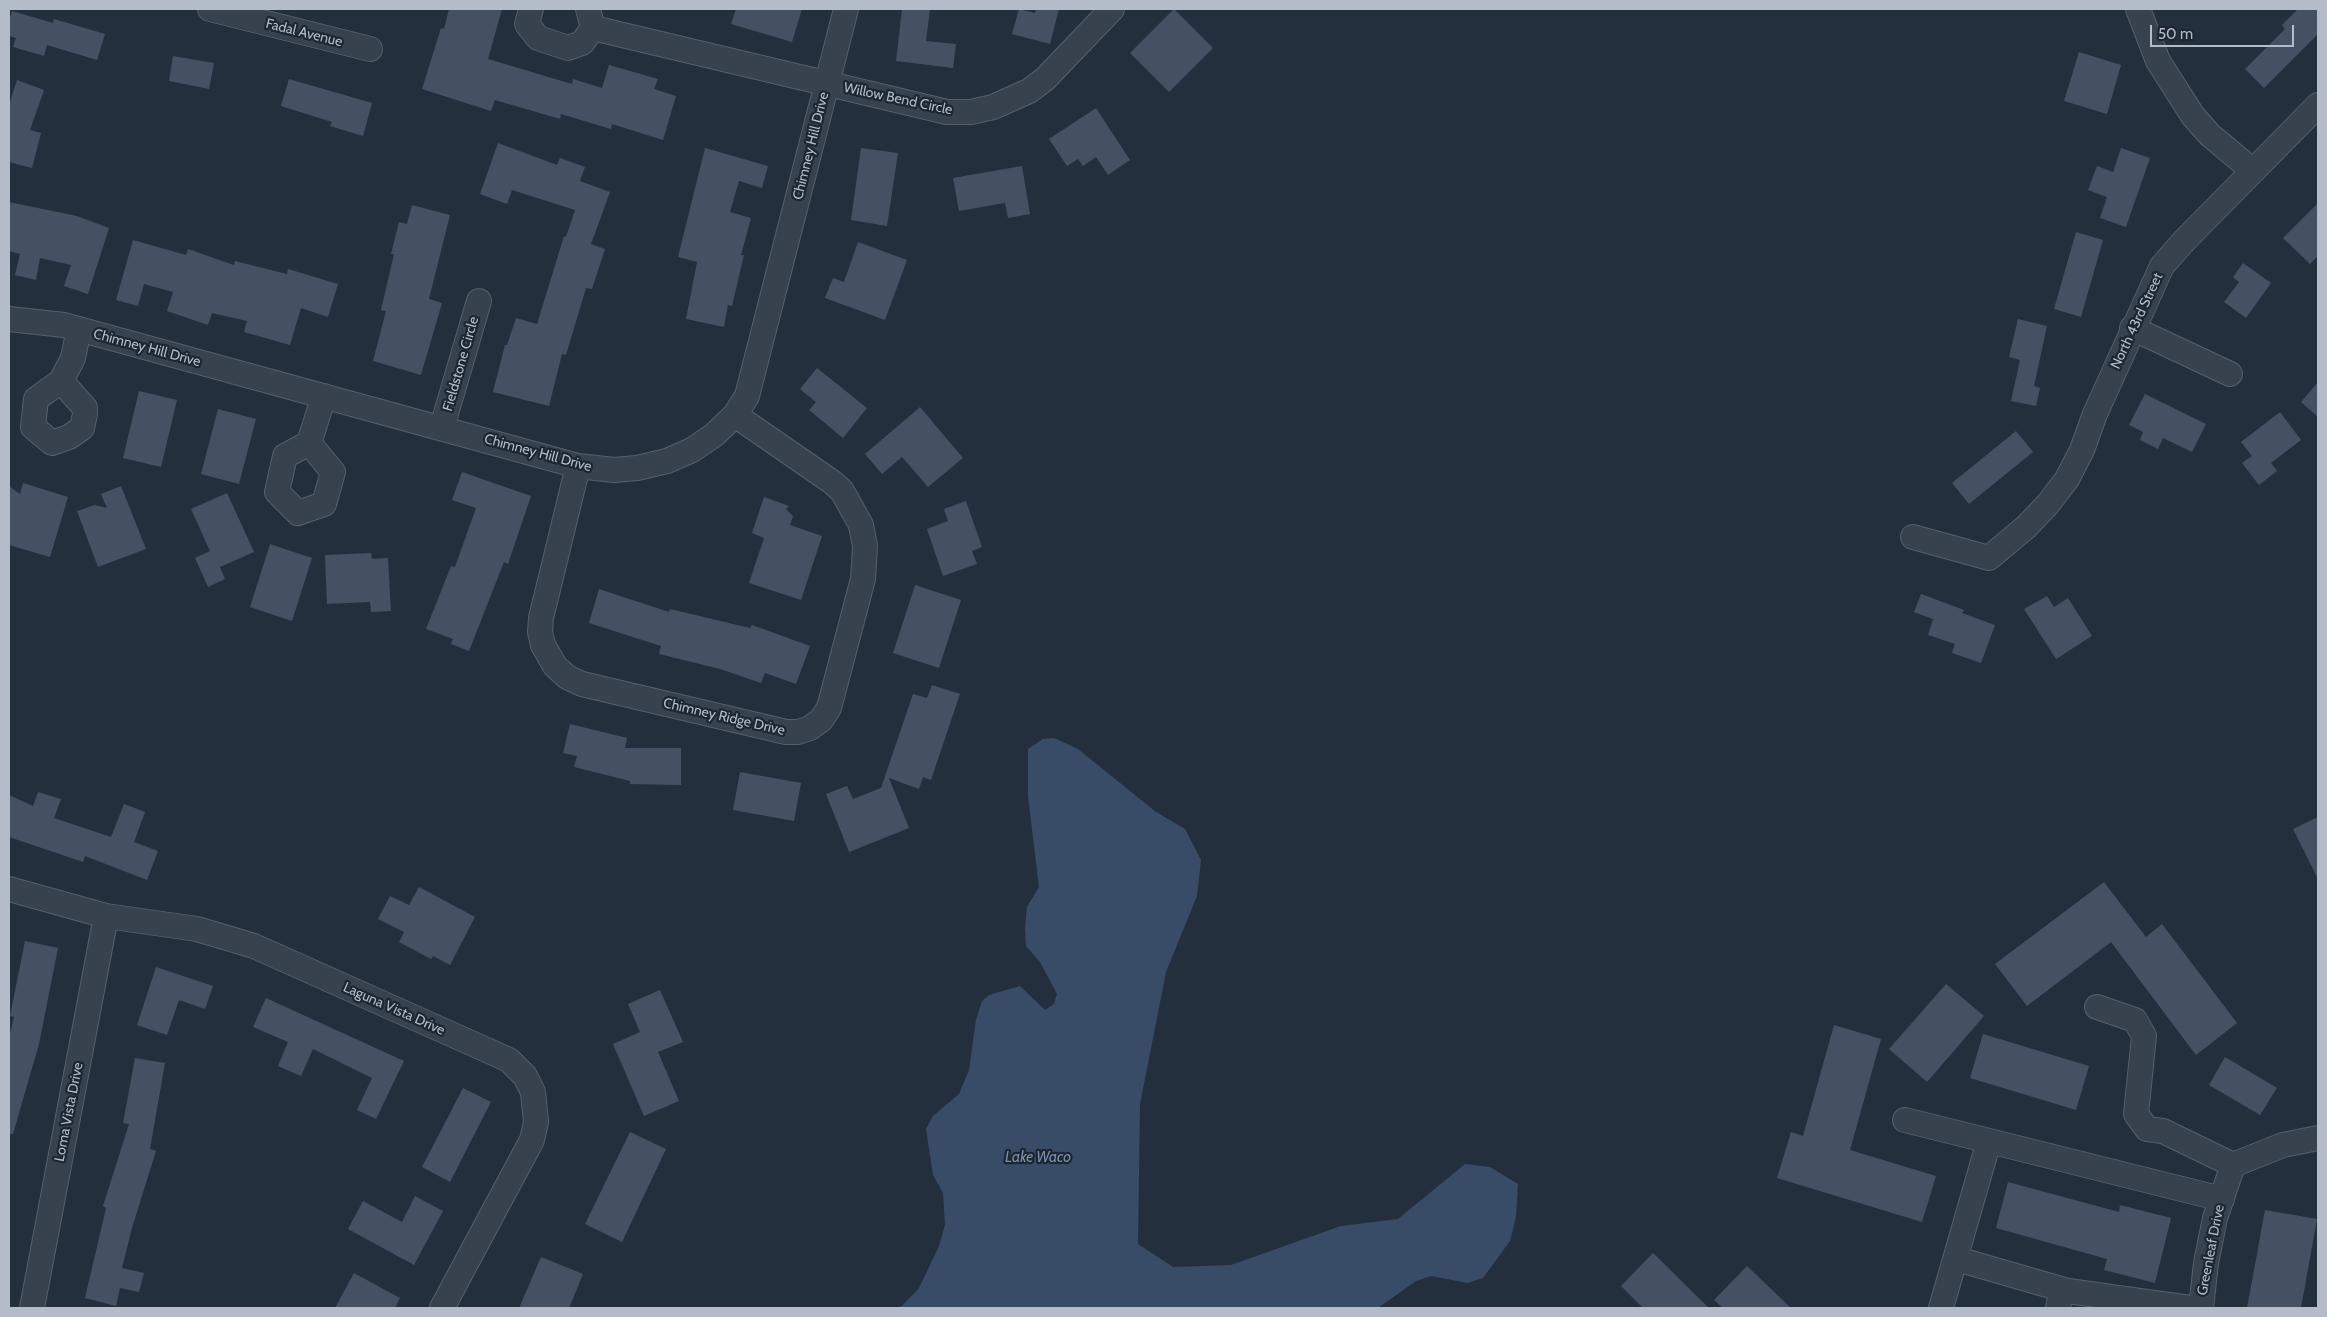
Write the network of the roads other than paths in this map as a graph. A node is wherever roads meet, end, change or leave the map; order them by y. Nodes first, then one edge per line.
1 (210, 9) edge
2 (531, 9) edge
3 (846, 9) edge
4 (1112, 9) edge
5 (2138, 9) edge
6 (590, 18) edge
7 (370, 49) dead end
8 (826, 84) junction
9 (2318, 104) edge
10 (2252, 171) junction
11 (479, 301) dead end
12 (9, 319) edge
13 (2132, 328) junction
14 (79, 329) junction
15 (2230, 374) dead end
16 (61, 382) dead end
17 (324, 396) junction
18 (735, 414) junction
19 (442, 427) junction
20 (308, 443) dead end
21 (578, 466) junction
22 (1913, 537) dead end
23 (9, 889) edge
24 (106, 916) junction
25 (2097, 1007) dead end
26 (1905, 1120) dead end
27 (2318, 1138) edge
28 (1989, 1141) junction
29 (2233, 1164) junction
30 (2222, 1198) junction
31 (1957, 1259) junction
32 (2063, 1300) edge
33 (32, 1308) edge
34 (442, 1308) edge
35 (1941, 1308) edge
36 (2190, 1308) edge
37 (2201, 1308) edge

1 - 7 street, Fadal Avenue
2 - 6 street, Willow Bend Circle
3 - 8 street, Chimney Hill Drive
4 - 8 street, Willow Bend Circle
5 - 10 street
6 - 8 street, Willow Bend Circle
8 - 18 street, Chimney Hill Drive
9 - 10 street, North 43rd Street
10 - 13 street, North 43rd Street
11 - 19 street, Fieldstone Circle
12 - 14 street, Chimney Hill Drive
13 - 15 street
13 - 22 street, North 43rd Street
14 - 16 street
14 - 17 street, Chimney Hill Drive
17 - 19 street, Chimney Hill Drive
17 - 20 street
18 - 21 street, Chimney Hill Drive
18 - 21 street, Chimney Ridge Drive
19 - 21 street, Chimney Hill Drive
23 - 24 street, Laguna Vista Drive
24 - 33 street, Loma Vista Drive
24 - 34 street, Laguna Vista Drive
25 - 29 street
26 - 28 street
27 - 29 street
28 - 30 street
28 - 31 street
29 - 30 street, Greenleaf Drive
30 - 37 street, Greenleaf Drive
31 - 32 street
31 - 35 street
32 - 36 street

